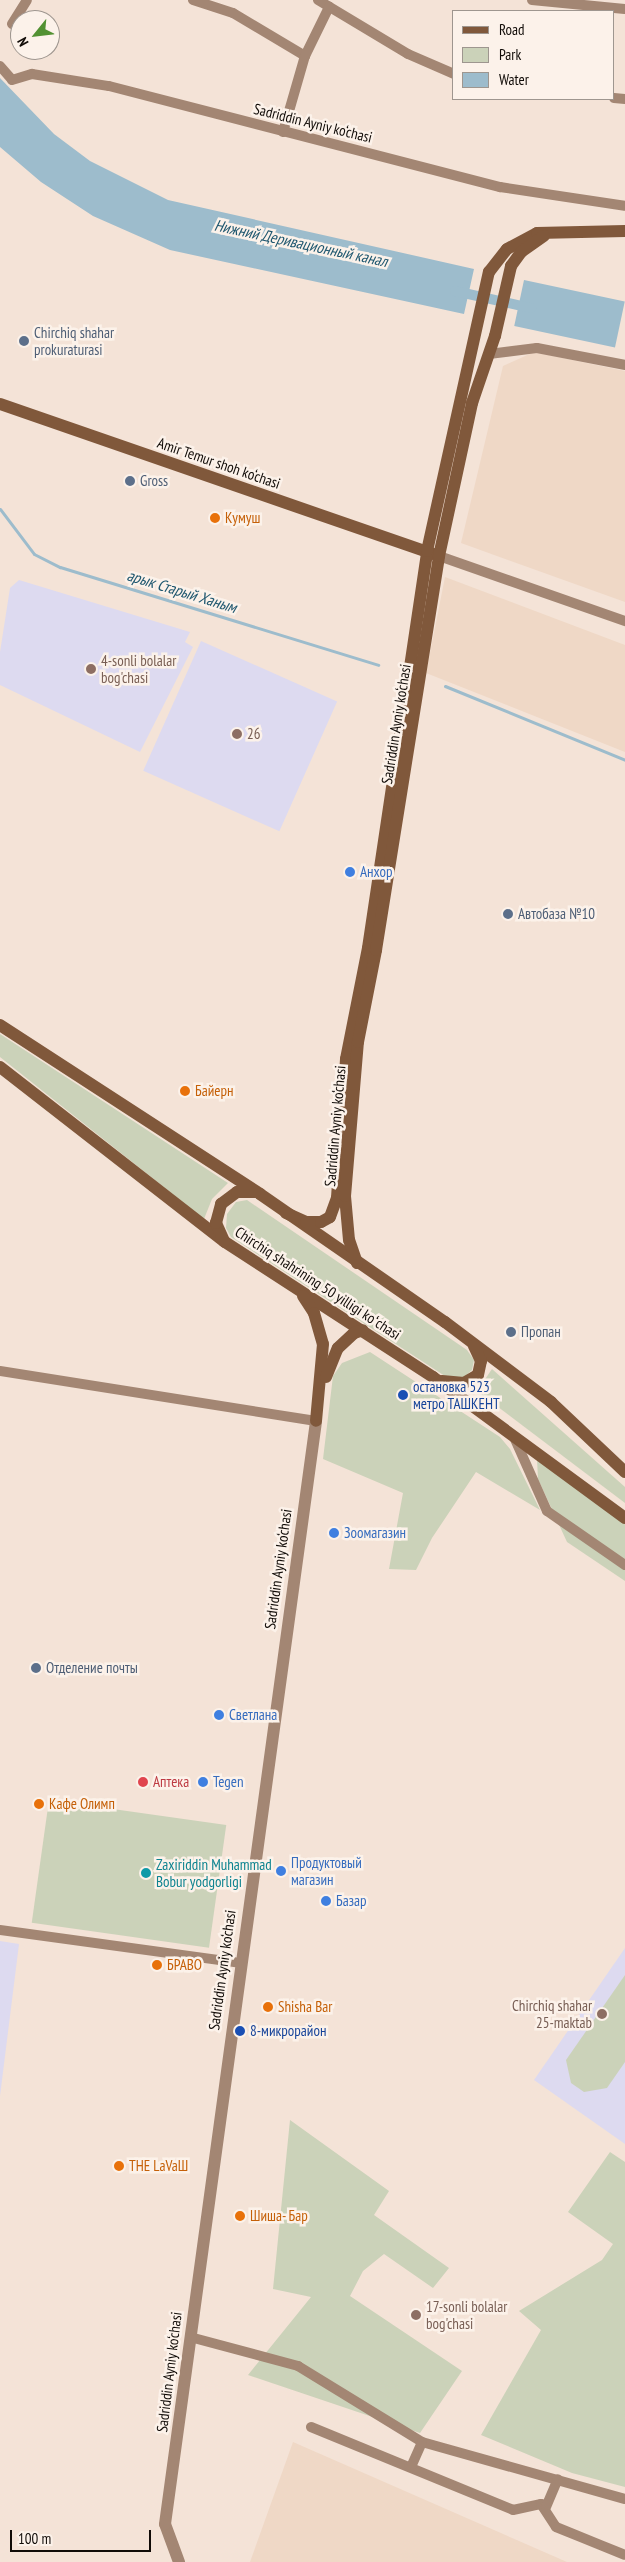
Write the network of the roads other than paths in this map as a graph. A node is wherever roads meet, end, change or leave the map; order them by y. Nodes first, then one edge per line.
1 (193, 0) edge
2 (318, 0) edge
3 (532, 0) edge
4 (330, 7) junction
5 (625, 9) edge
6 (305, 56) junction
7 (0, 66) edge
8 (452, 73) edge
9 (283, 132) junction
10 (625, 206) edge
11 (568, 230) junction
12 (625, 231) edge
13 (490, 354) junction
14 (625, 365) edge
15 (0, 404) edge
16 (433, 554) junction
17 (625, 621) edge
18 (0, 1025) edge
19 (0, 1067) edge
20 (260, 1194) junction
21 (286, 1213) junction
22 (225, 1242) junction
23 (357, 1263) junction
24 (294, 1287) junction
25 (363, 1330) junction
26 (463, 1335) junction
27 (0, 1371) edge
28 (433, 1377) junction
29 (316, 1421) junction
30 (513, 1434) junction
31 (625, 1472) edge
32 (625, 1518) edge
33 (625, 1565) edge
34 (0, 1930) edge
35 (240, 1964) junction
36 (190, 2337) junction
37 (311, 2427) dead end
38 (422, 2442) junction
39 (411, 2467) junction
40 (558, 2480) junction
41 (625, 2499) edge
42 (546, 2507) junction
43 (625, 2555) edge
44 (179, 2562) edge

1 - 6 street
2 - 4 street
3 - 5 street
4 - 6 street
4 - 8 street
6 - 9 street
7 - 9 street, Sadriddin Ayniy ko‘chasi
9 - 10 street, Sadriddin Ayniy ko‘chasi
11 - 12 main road, Sadriddin Ayniy ko‘chasi
11 - 13 main road, Sadriddin Ayniy ko‘chasi
11 - 16 main road, Sadriddin Ayniy ko‘chasi
13 - 14 street
13 - 16 main road, Sadriddin Ayniy ko‘chasi
15 - 16 main road, Amir Temur shoh ko‘chasi
16 - 17 street, Amir Temur shoh ko‘chasi
16 - 21 main road, Sadriddin Ayniy ko‘chasi
16 - 23 main road, Sadriddin Ayniy ko‘chasi
18 - 20 main road
19 - 22 main road, Chirchiq shahrining 50 yilligi koʻchasi
20 - 21 main road
20 - 22 main road
21 - 23 main road
22 - 24 main road, Chirchiq shahrining 50 yilligi koʻchasi
23 - 26 main road
24 - 25 main road, Chirchiq shahrining 50 yilligi koʻchasi
24 - 29 main road
25 - 28 main road, Chirchiq shahrining 50 yilligi koʻchasi
25 - 29 main road
26 - 28 main road
26 - 31 main road
27 - 29 street
28 - 30 main road, Chirchiq shahrining 50 yilligi koʻchasi
29 - 35 street, Sadriddin Ayniy ko‘chasi
30 - 32 main road, Chirchiq shahrining 50 yilligi koʻchasi
30 - 33 street
34 - 35 street
35 - 36 street, Sadriddin Ayniy ko‘chasi
36 - 38 street
36 - 44 street, Sadriddin Ayniy ko‘chasi
37 - 39 street
38 - 39 street
38 - 40 street
39 - 42 street
40 - 41 street
40 - 42 street
42 - 43 street

